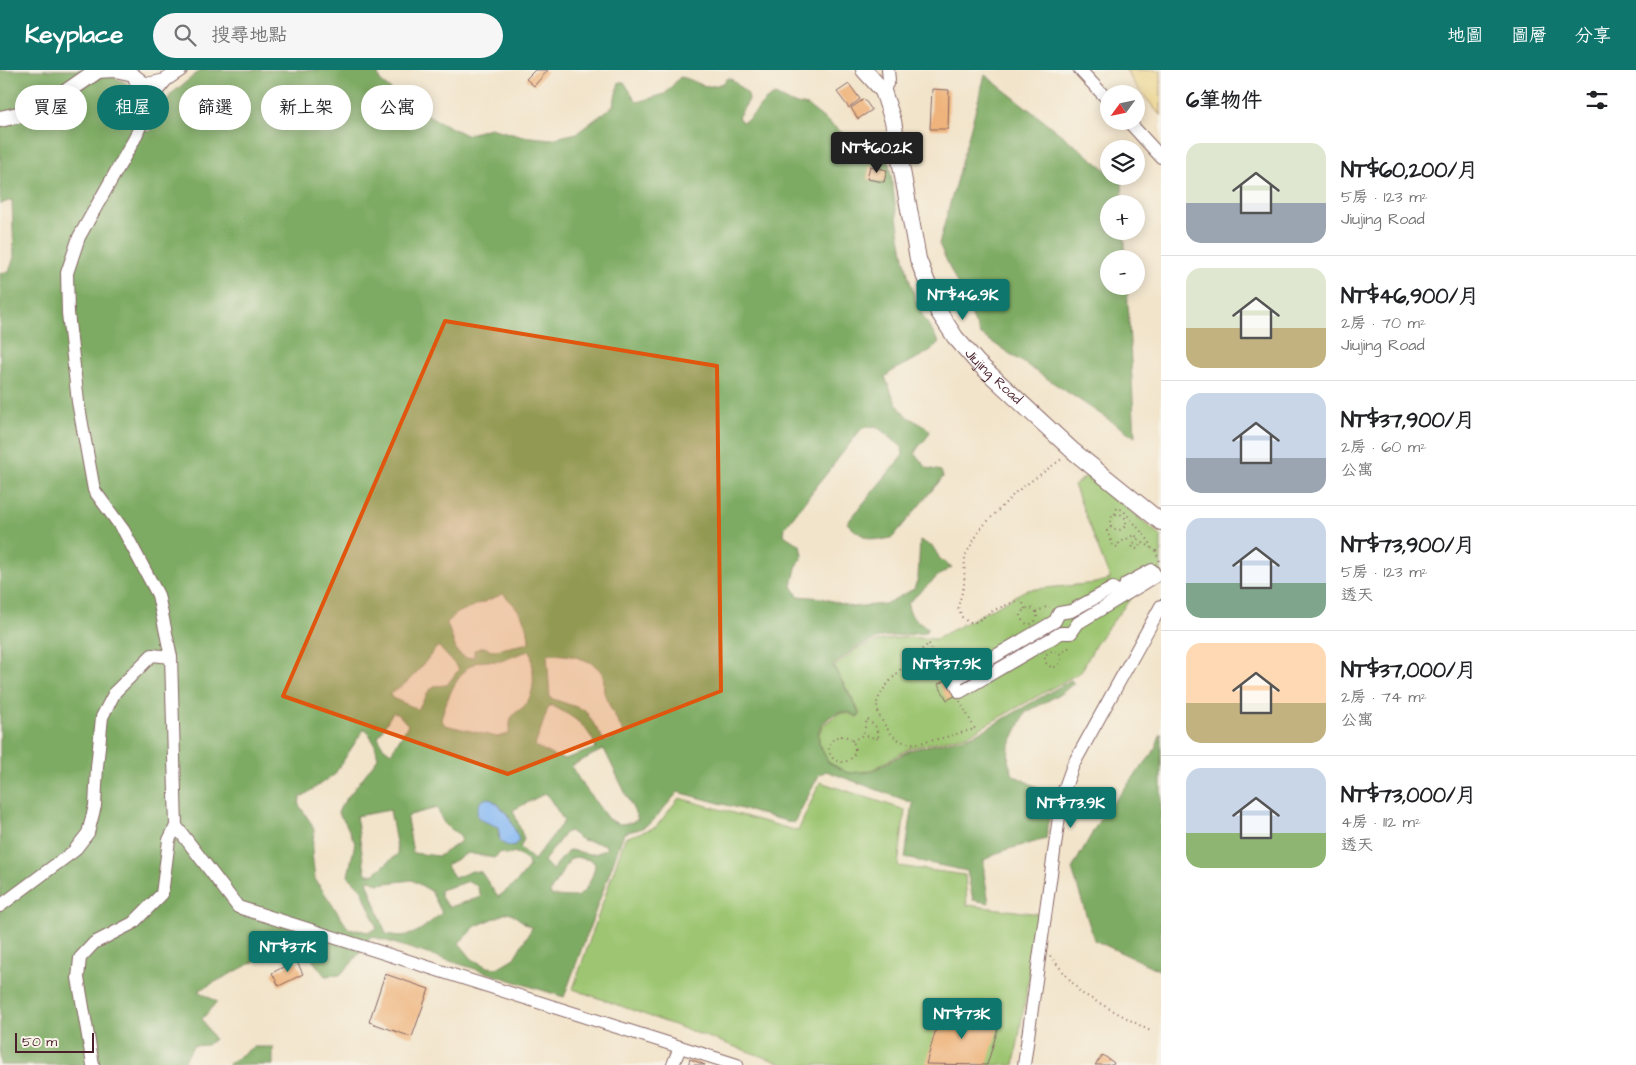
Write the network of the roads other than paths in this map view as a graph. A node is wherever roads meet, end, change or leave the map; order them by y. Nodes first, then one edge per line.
1 (181, 70) edge
2 (864, 70) edge
3 (888, 70) edge
4 (1080, 70) edge
5 (97, 71) edge
6 (132, 72) edge
7 (167, 75) edge
8 (137, 85) edge
9 (883, 91) junction
10 (1100, 91) edge
11 (0, 119) edge
12 (138, 130) edge
13 (1136, 130) edge
14 (1161, 157) edge
15 (1161, 522) edge
16 (1161, 606) edge
17 (171, 658) junction
18 (960, 692) joint
19 (176, 826) junction
20 (0, 906) edge
21 (680, 1047) junction
22 (93, 1065) edge
23 (673, 1065) edge
24 (737, 1065) edge
25 (1024, 1065) edge

1 - 7 street
2 - 9 main road, Jiujing Road
3 - 9 street
4 - 10 street
5 - 6 street
5 - 11 main road
6 - 7 street
6 - 8 street
9 - 15 main road, Jiujing Road
12 - 17 street
13 - 14 street
16 - 25 street
17 - 19 street
17 - 20 street
18 - 18 street
19 - 21 street
19 - 22 street
21 - 23 street
21 - 24 street

